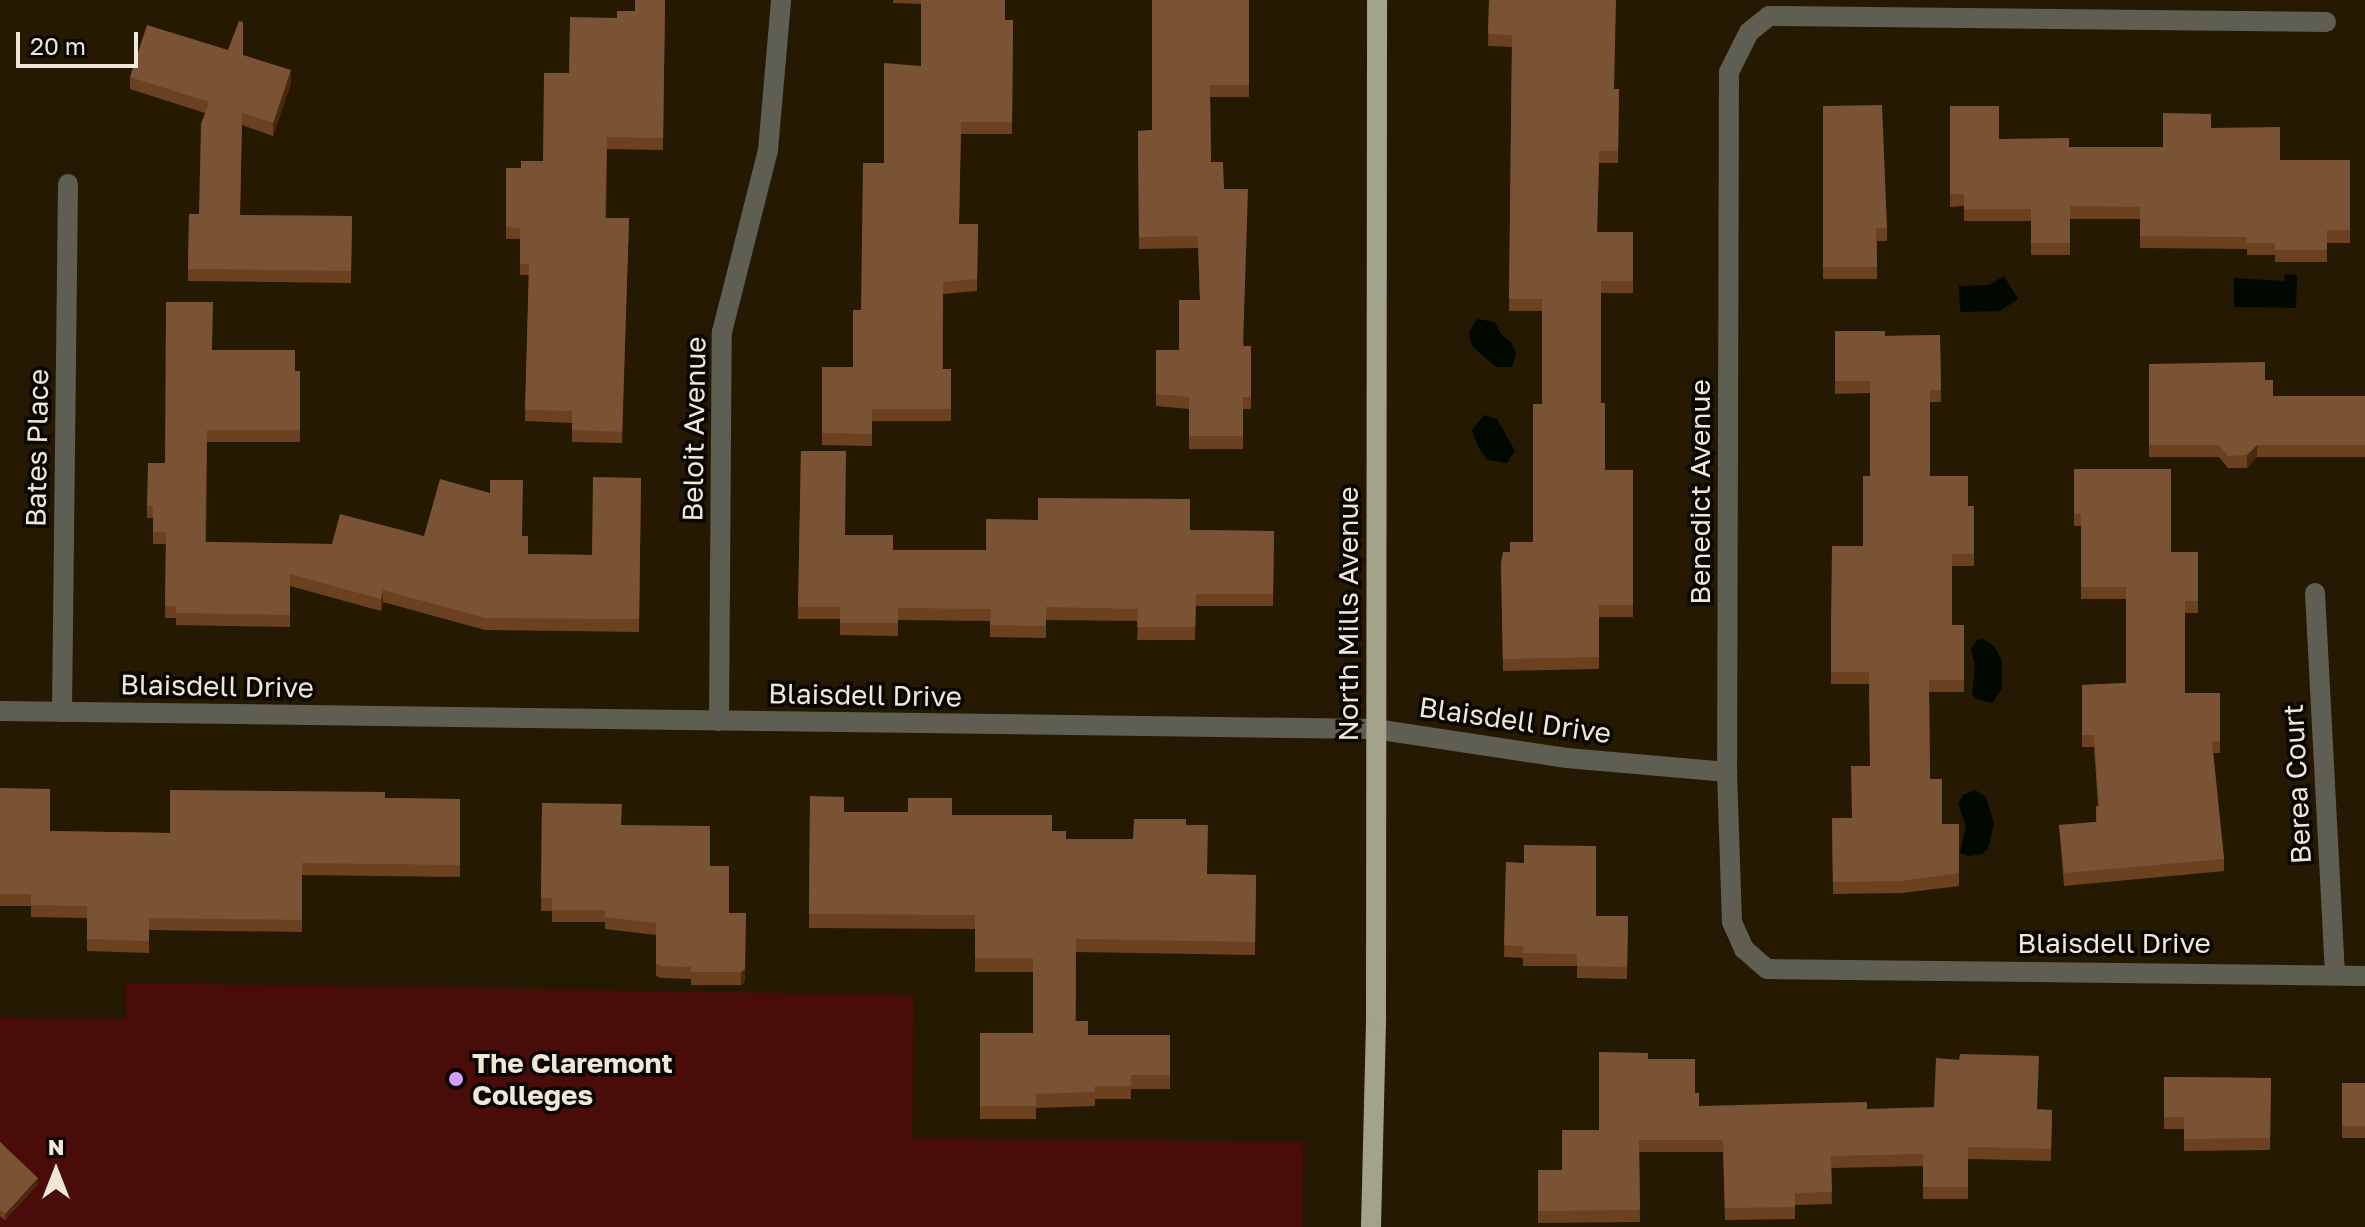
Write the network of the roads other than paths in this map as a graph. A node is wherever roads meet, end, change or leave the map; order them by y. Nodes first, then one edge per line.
1 (781, 0) edge
2 (1377, 0) edge
3 (1988, 10) edge
4 (2326, 22) dead end
5 (68, 184) dead end
6 (2315, 593) dead end
7 (0, 711) edge
8 (62, 712) junction
9 (719, 721) junction
10 (1375, 729) junction
11 (1727, 772) junction
12 (1767, 969) joint
13 (2335, 973) junction
14 (2365, 976) edge
15 (1371, 1227) edge

1 - 9 street, Beloit Avenue
2 - 10 main road, North Mills Avenue
3 - 4 street
3 - 11 street, Benedict Avenue
5 - 8 street, Bates Place
6 - 13 street, Berea Court
7 - 8 street, Blaisdell Drive
8 - 9 street, Blaisdell Drive
9 - 10 street, Blaisdell Drive
10 - 11 street, Blaisdell Drive
10 - 15 main road, North Mills Avenue
11 - 12 street, Benedict Avenue
12 - 13 street, Blaisdell Drive
13 - 14 street, Blaisdell Drive

